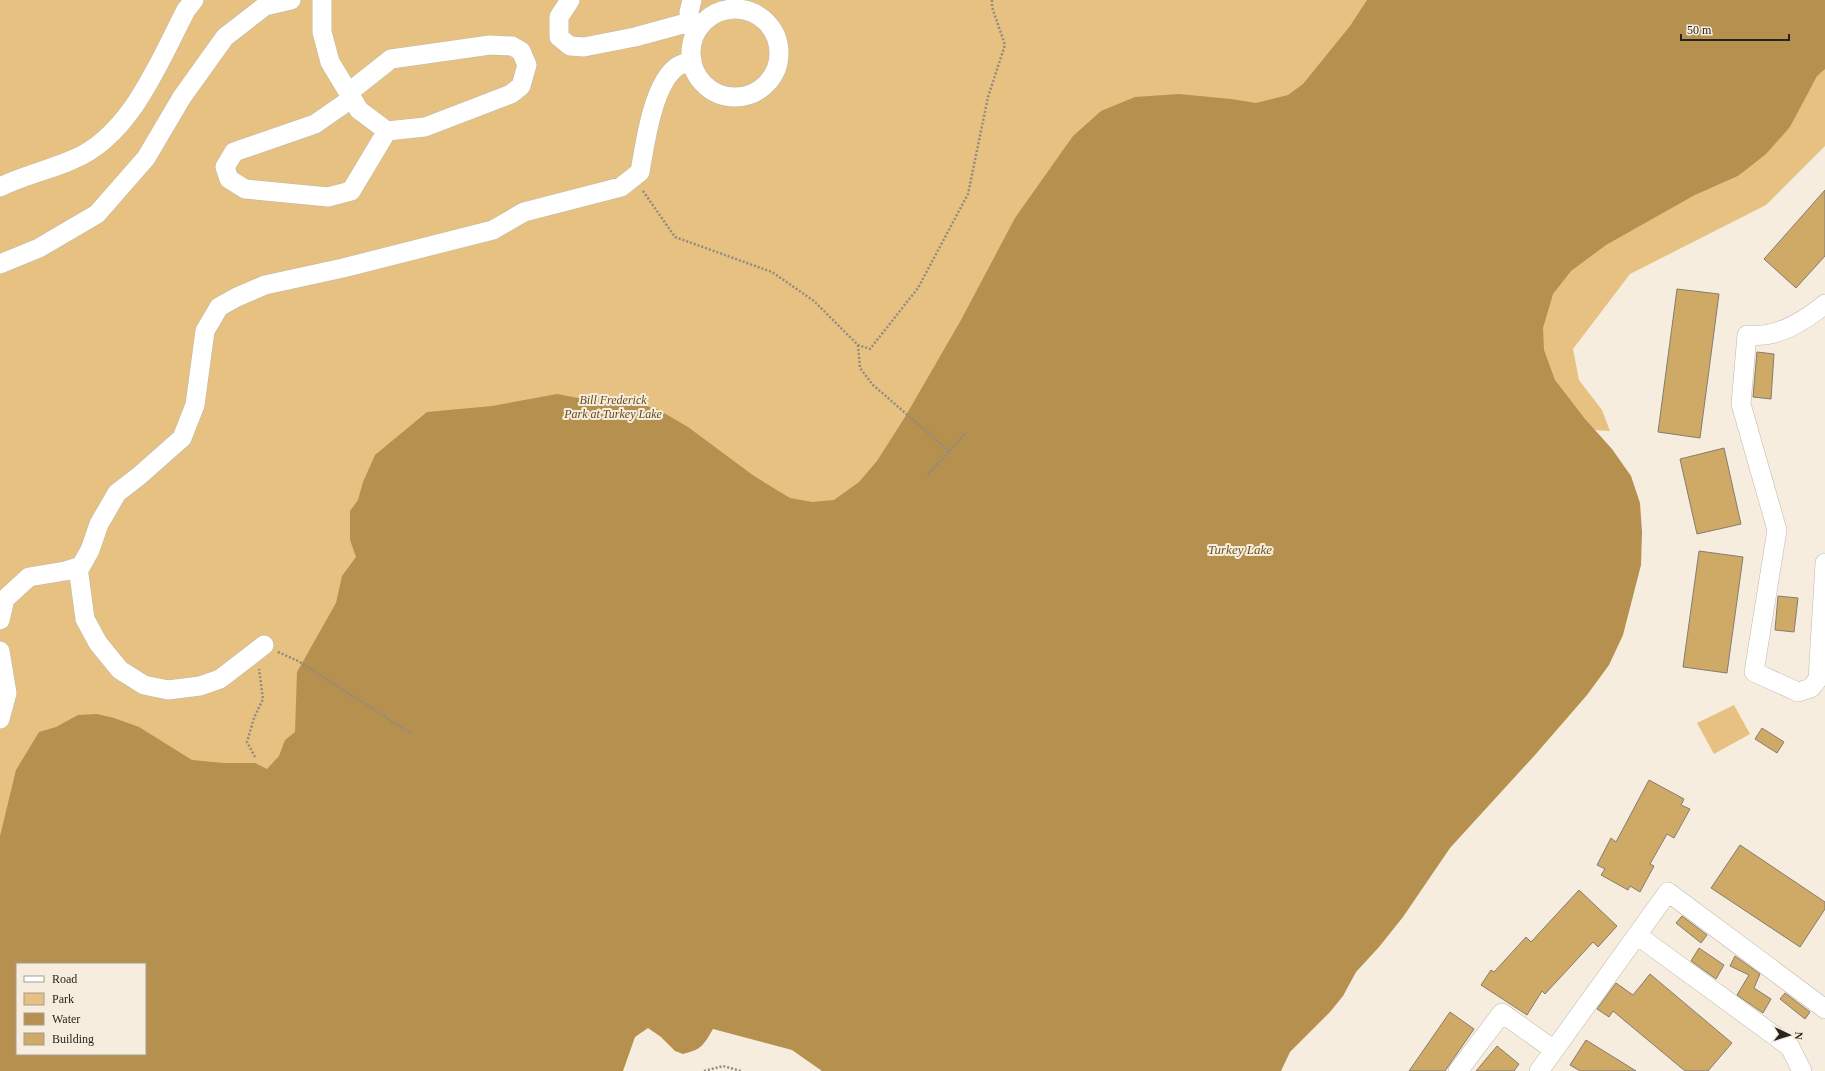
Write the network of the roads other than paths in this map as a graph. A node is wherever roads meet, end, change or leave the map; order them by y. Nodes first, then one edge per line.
1 (194, 0) edge
2 (291, 0) edge
3 (322, 0) edge
4 (570, 0) edge
5 (692, 0) edge
6 (741, 4) edge
7 (694, 26) junction
8 (692, 60) junction
9 (349, 96) junction
10 (387, 131) junction
11 (0, 187) edge
12 (0, 264) edge
13 (1825, 304) edge
14 (1825, 563) edge
15 (78, 567) junction
16 (0, 620) edge
17 (264, 645) road end
18 (0, 651) edge
19 (0, 719) edge
20 (1637, 935) junction
21 (1825, 1009) edge
22 (1554, 1050) junction
23 (1458, 1071) edge
24 (1539, 1071) edge
25 (1802, 1071) edge

1 - 11 lane
2 - 12 lane
3 - 9 lane
4 - 7 lane
5 - 7 lane
6 - 7 lane
6 - 8 lane
7 - 8 lane
8 - 15 lane
9 - 10 lane
9 - 10 lane
9 - 10 lane
13 - 14 lane
15 - 16 lane
15 - 17 lane
18 - 19 lane
20 - 21 lane
20 - 22 lane
20 - 25 lane
22 - 23 lane
22 - 24 lane

